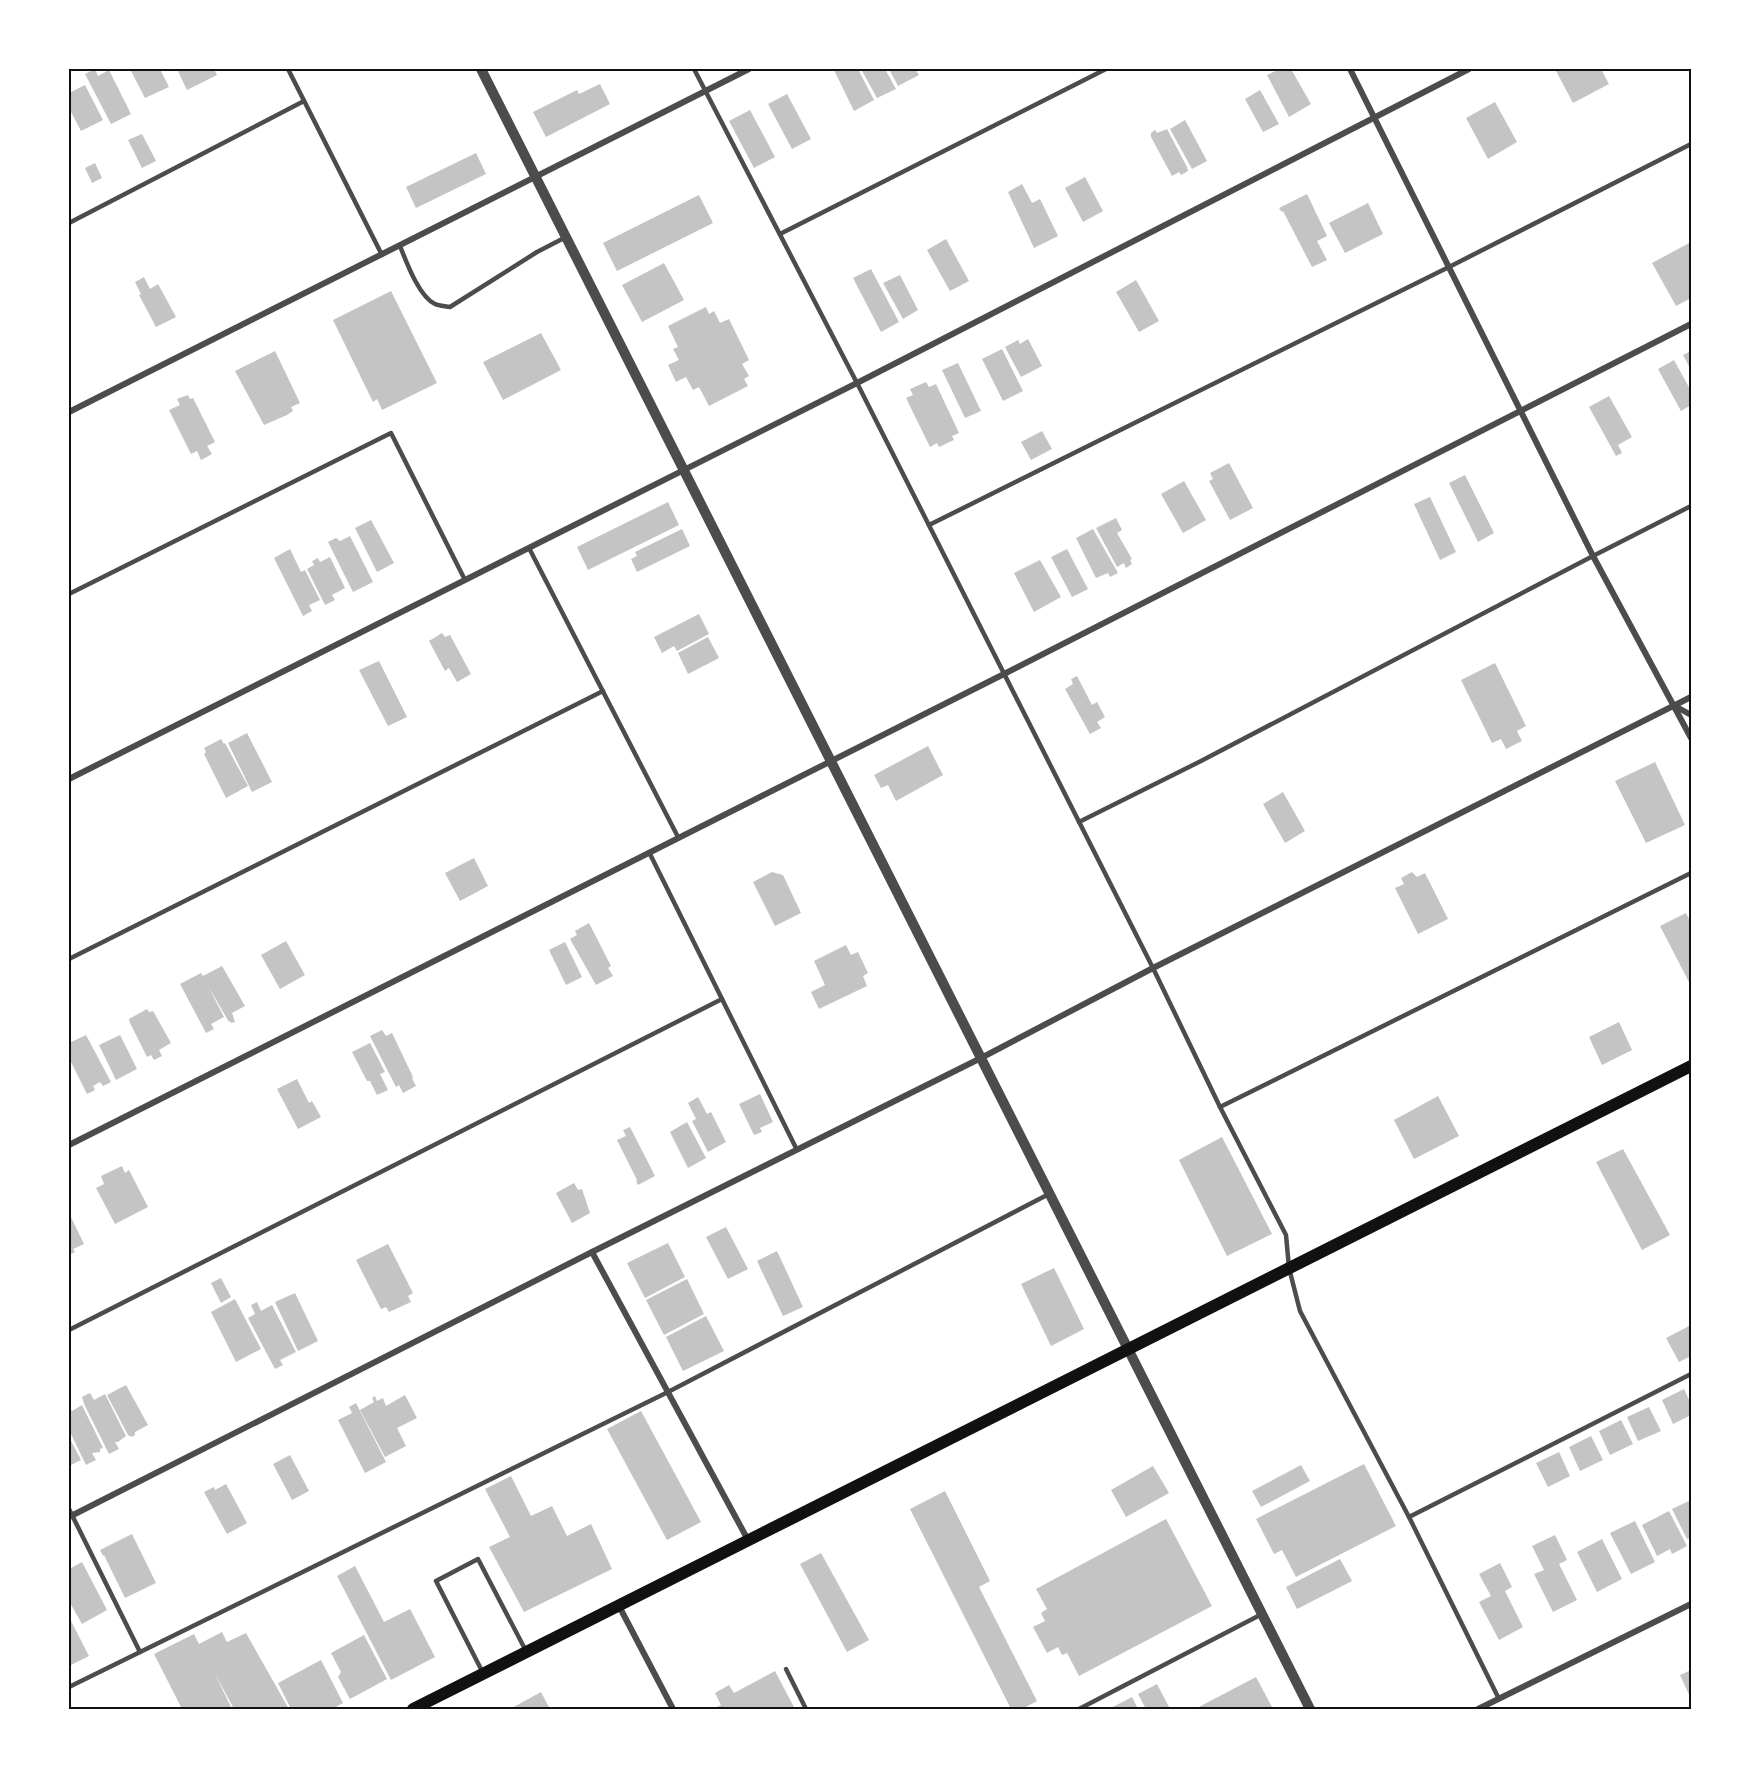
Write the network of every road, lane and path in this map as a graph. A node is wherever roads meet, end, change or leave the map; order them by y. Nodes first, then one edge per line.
1 (288, 69) edge
2 (481, 69) edge
3 (694, 69) edge
4 (750, 69) edge
5 (1107, 69) edge
6 (1350, 69) edge
7 (1469, 69) edge
8 (705, 91) junction
9 (304, 101) junction
10 (1374, 117) junction
11 (1691, 144) edge
12 (536, 178) junction
13 (69, 223) edge
14 (780, 234) junction
15 (566, 237) junction
16 (400, 246) junction
17 (382, 255) junction
18 (1449, 267) junction
19 (1691, 324) edge
20 (857, 383) junction
21 (1520, 409) junction
22 (69, 412) edge
23 (683, 470) junction
24 (1691, 506) edge
25 (928, 525) junction
26 (529, 548) junction
27 (1593, 556) junction
28 (465, 580) junction
29 (69, 594) edge
30 (1004, 674) junction
31 (603, 691) junction
32 (1691, 697) edge
33 (1674, 705) junction
34 (1691, 715) edge
35 (1691, 738) edge
36 (830, 760) junction
37 (69, 779) edge
38 (1079, 822) junction
39 (678, 837) junction
40 (649, 852) junction
41 (1691, 873) edge
42 (69, 959) edge
43 (1153, 968) junction
44 (722, 999) junction
45 (981, 1058) junction
46 (1691, 1066) edge
47 (1220, 1107) junction
48 (69, 1145) edge
49 (797, 1150) junction
50 (1049, 1194) junction
51 (592, 1252) junction
52 (1289, 1268) junction
53 (69, 1330) edge
54 (1129, 1350) junction
55 (1691, 1374) edge
56 (668, 1392) junction
57 (70, 1514) edge
58 (1409, 1517) junction
59 (748, 1541) junction
60 (1691, 1604) edge
61 (619, 1605) junction
62 (1262, 1614) junction
63 (140, 1652) junction
64 (527, 1652) junction
65 (786, 1669) dead end
66 (483, 1673) junction
67 (69, 1687) edge
68 (1499, 1699) junction
69 (413, 1709) edge
70 (673, 1709) edge
71 (806, 1709) edge
72 (1079, 1709) edge
73 (1310, 1709) edge
74 (1478, 1709) edge

1 - 9 lane
2 - 12 street
3 - 8 lane
4 - 8 street
5 - 14 lane
6 - 10 street
7 - 10 street
8 - 12 street
8 - 14 lane
9 - 13 lane
9 - 17 lane
10 - 18 street
10 - 20 street
11 - 18 lane
12 - 15 street
12 - 16 street
14 - 20 lane
15 - 16 lane
15 - 23 street
16 - 17 street
17 - 22 street
18 - 21 street
18 - 25 lane
19 - 21 street
20 - 23 street
20 - 25 lane
21 - 27 street
21 - 30 street
23 - 26 street
23 - 36 street
24 - 27 lane
25 - 30 lane
26 - 28 street
26 - 31 lane
27 - 33 street
27 - 38 lane
28 - 29 lane
28 - 37 street
30 - 36 street
30 - 38 lane
31 - 39 lane
31 - 42 lane
32 - 33 street
33 - 34 street
33 - 35 street
33 - 43 street
36 - 39 street
36 - 45 street
38 - 43 lane
39 - 40 street
40 - 44 lane
40 - 48 street
41 - 47 lane
43 - 45 street
43 - 47 lane
44 - 49 lane
44 - 53 lane
45 - 49 street
45 - 50 street
46 - 52 main road
47 - 52 lane
49 - 51 street
50 - 54 street
50 - 56 lane
51 - 56 street
51 - 57 street
52 - 54 main road
52 - 58 lane
54 - 59 main road
54 - 62 street
55 - 58 lane
56 - 59 street
56 - 63 lane
57 - 63 lane
58 - 68 lane
59 - 61 main road
60 - 68 street
61 - 64 main road
61 - 70 street
62 - 72 lane
62 - 73 street
63 - 67 lane
64 - 66 main road
64 - 66 lane
65 - 71 lane
66 - 69 main road
68 - 74 street

